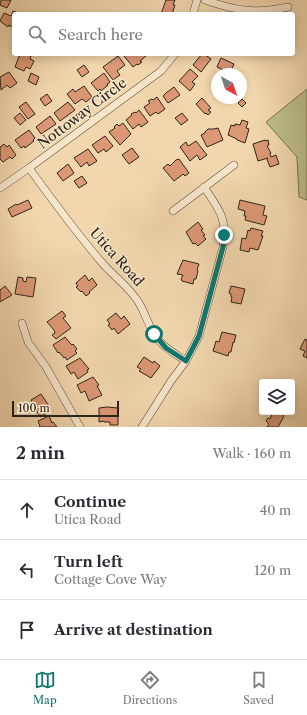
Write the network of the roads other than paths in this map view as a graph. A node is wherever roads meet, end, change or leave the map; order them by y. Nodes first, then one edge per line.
1 (197, 0) edge
2 (205, 0) edge
3 (288, 7) dead end
4 (194, 12) edge
5 (173, 56) edge
6 (234, 165) dead end
7 (29, 168) junction
8 (204, 187) junction
9 (0, 188) edge
10 (173, 211) dead end
11 (22, 323) dead end
12 (186, 361) junction
13 (80, 427) edge
14 (142, 427) edge

1 - 4 street
2 - 3 street
5 - 7 street, Nottoway Circle
6 - 8 street
7 - 9 street, Nottoway Circle
7 - 12 street, Utica Road
8 - 10 street
8 - 12 street
11 - 13 street
12 - 14 street

